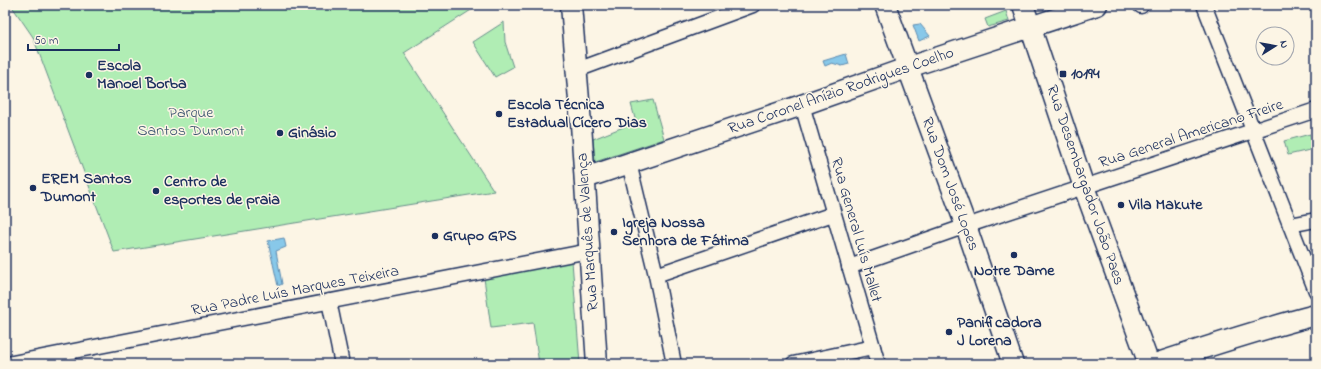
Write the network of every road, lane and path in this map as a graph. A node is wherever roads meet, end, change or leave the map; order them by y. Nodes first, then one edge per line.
1 (571, 5) edge
2 (753, 5) edge
3 (885, 5) edge
4 (1023, 5) edge
5 (1097, 5) edge
6 (1204, 5) edge
7 (1031, 27) junction
8 (908, 68) junction
9 (577, 70) junction
10 (802, 106) junction
11 (1316, 110) edge
12 (1254, 131) junction
13 (630, 163) junction
14 (585, 178) junction
15 (1084, 187) junction
16 (833, 214) junction
17 (1316, 220) edge
18 (1290, 225) junction
19 (966, 226) junction
20 (589, 251) junction
21 (850, 267) junction
22 (656, 275) junction
23 (1316, 291) edge
24 (329, 301) junction
25 (1316, 315) edge
26 (873, 347) junction
27 (7, 364) edge
28 (342, 364) edge
29 (597, 364) edge
30 (674, 364) edge
31 (794, 364) edge
32 (878, 364) edge
33 (1013, 364) edge
34 (1149, 364) edge
35 (1156, 364) edge

1 - 9 street, Rua Marquês de Valença
2 - 9 street
3 - 8 street, Rua Dom José Lopes
4 - 7 street, Rua Desembargador João Paes
5 - 7 street, Rua Coronel Anízio Rodrigues Coelho
6 - 12 street
7 - 8 street, Rua Coronel Anízio Rodrigues Coelho
7 - 15 street, Rua Desembargador João Paes
8 - 10 street, Rua Coronel Anízio Rodrigues Coelho
8 - 19 street, Rua Dom José Lopes
9 - 14 street, Rua Marquês de Valença
10 - 13 street, Rua Coronel Anízio Rodrigues Coelho
10 - 16 street, Rua General Luís Mallet
11 - 12 street, Rua General Americano Freire
12 - 15 street, Rua General Americano Freire
12 - 18 street
13 - 14 street, Rua Coronel Anízio Rodrigues Coelho
13 - 22 street
14 - 20 street, Rua Marquês de Valença
15 - 19 street, Rua General Americano Freire
15 - 34 street, Rua Desembargador João Paes
16 - 21 street, Rua General Luís Mallet
16 - 22 street
17 - 18 street
18 - 23 street
19 - 21 street, Rua General Americano Freire
19 - 33 street, Rua Dom José Lopes
20 - 24 street, Rua Padre Luís Marques Teixeira
20 - 29 street, Rua Marquês de Valença
21 - 26 street, Rua General Luís Mallet
22 - 30 street
24 - 27 street, Rua Padre Luís Marques Teixeira
24 - 28 street
25 - 35 street
26 - 31 street
26 - 32 street, Rua General Luís Mallet

